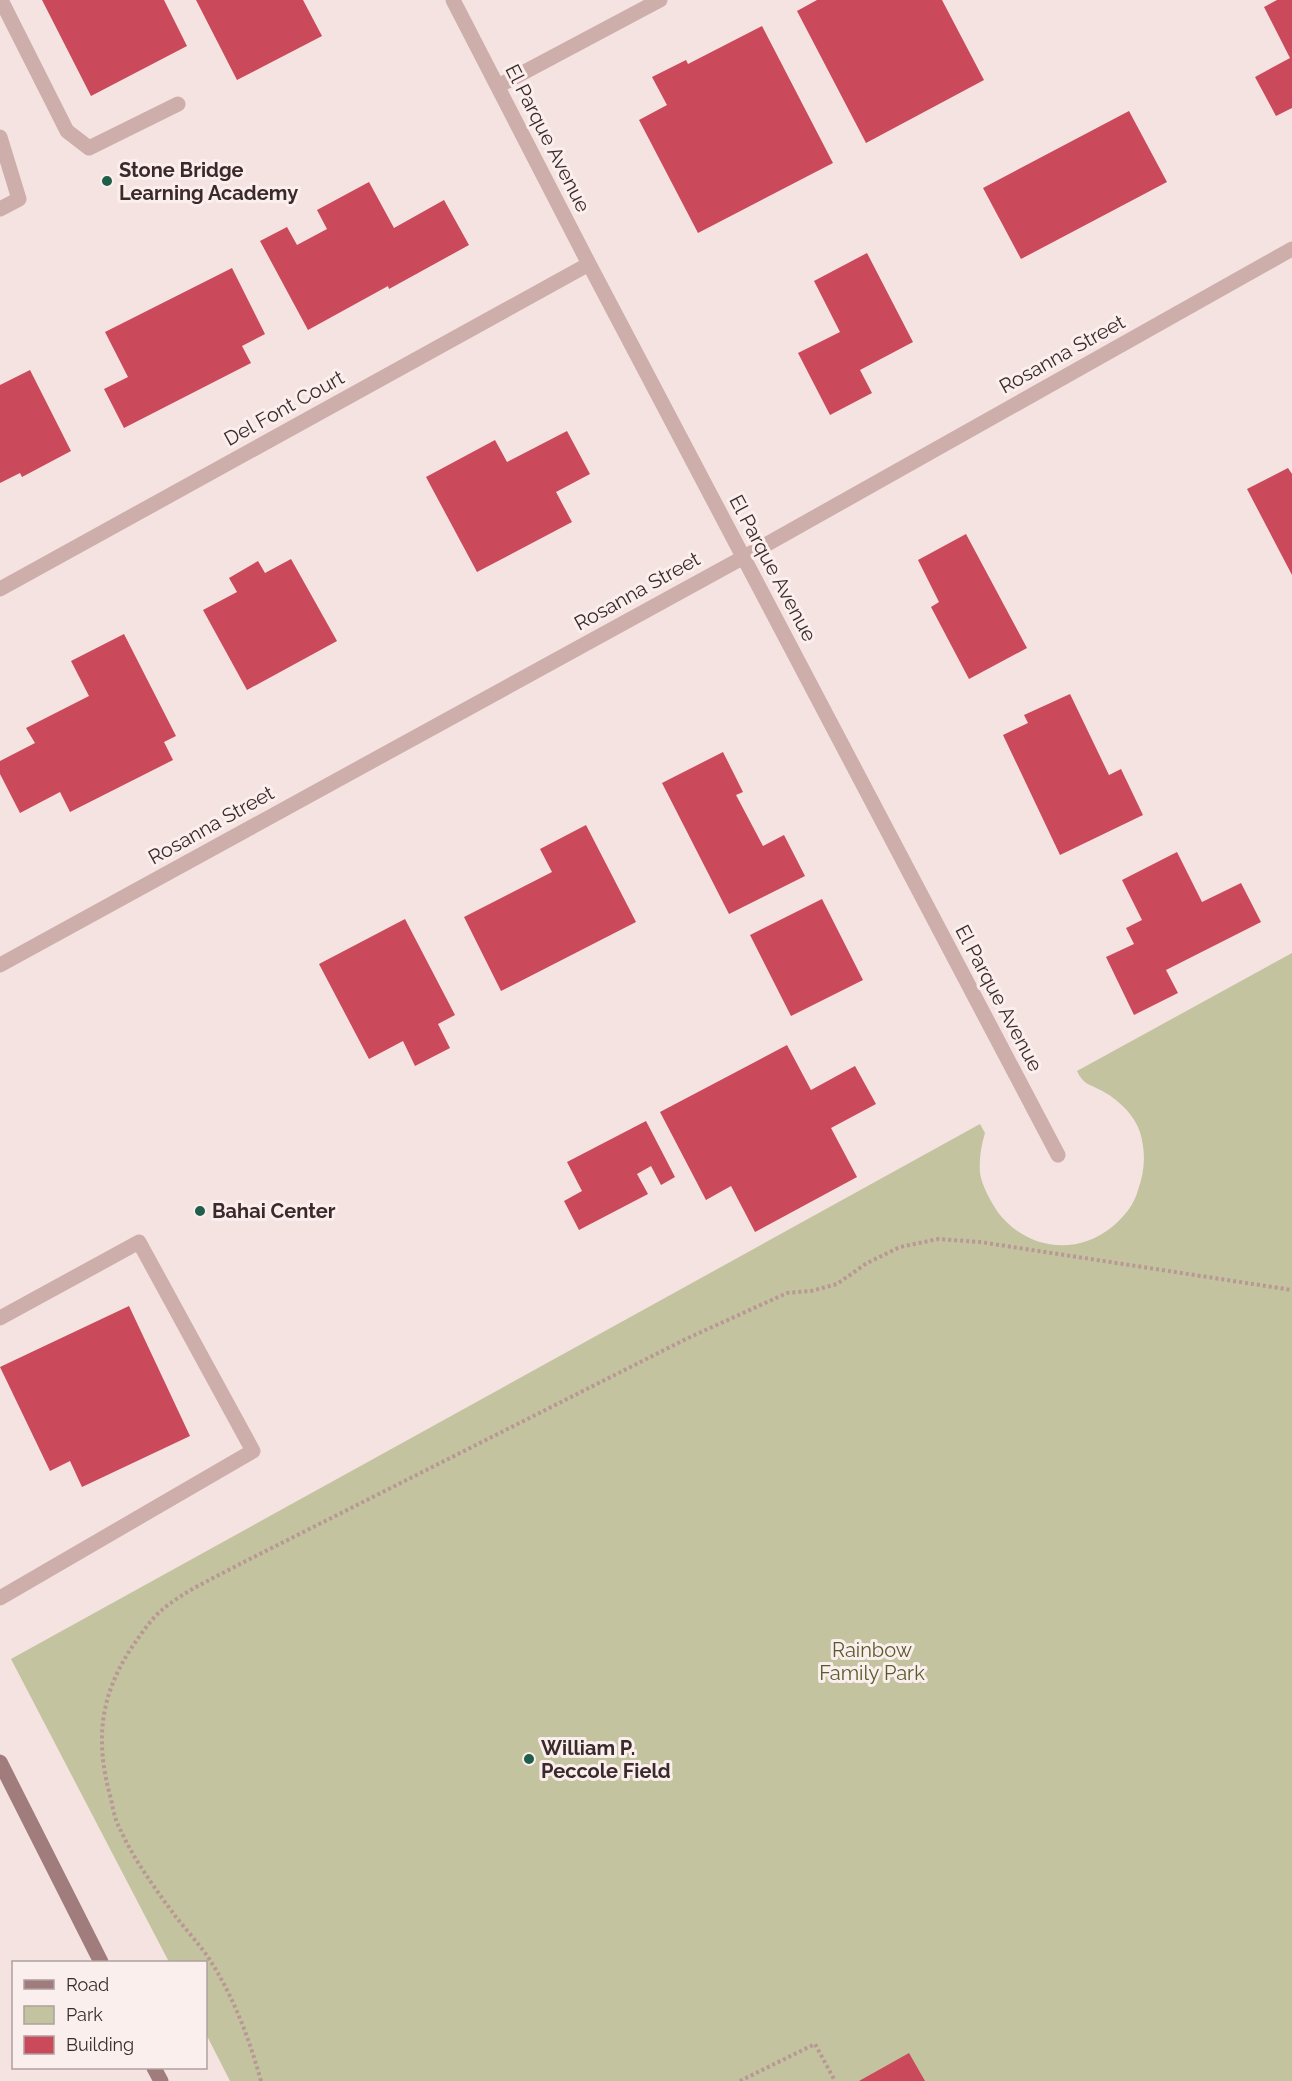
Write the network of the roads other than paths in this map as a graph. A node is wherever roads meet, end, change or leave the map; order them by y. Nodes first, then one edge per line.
1 (1, 0) edge
2 (453, 0) edge
3 (660, 0) edge
4 (498, 86) junction
5 (178, 104) dead end
6 (0, 138) edge
7 (0, 209) edge
8 (1292, 249) edge
9 (589, 264) junction
10 (744, 557) junction
11 (0, 589) edge
12 (0, 965) edge
13 (1058, 1155) dead end
14 (0, 1318) edge
15 (0, 1598) edge
16 (0, 1762) edge
17 (100, 1961) edge

1 - 5 street
2 - 4 street, El Parque Avenue
3 - 4 street
4 - 9 street, El Parque Avenue
6 - 7 street
8 - 10 street, Rosanna Street
9 - 10 street, El Parque Avenue
9 - 11 street, Del Font Court
10 - 12 street, Rosanna Street
10 - 13 street, El Parque Avenue
14 - 15 street
16 - 17 main road

